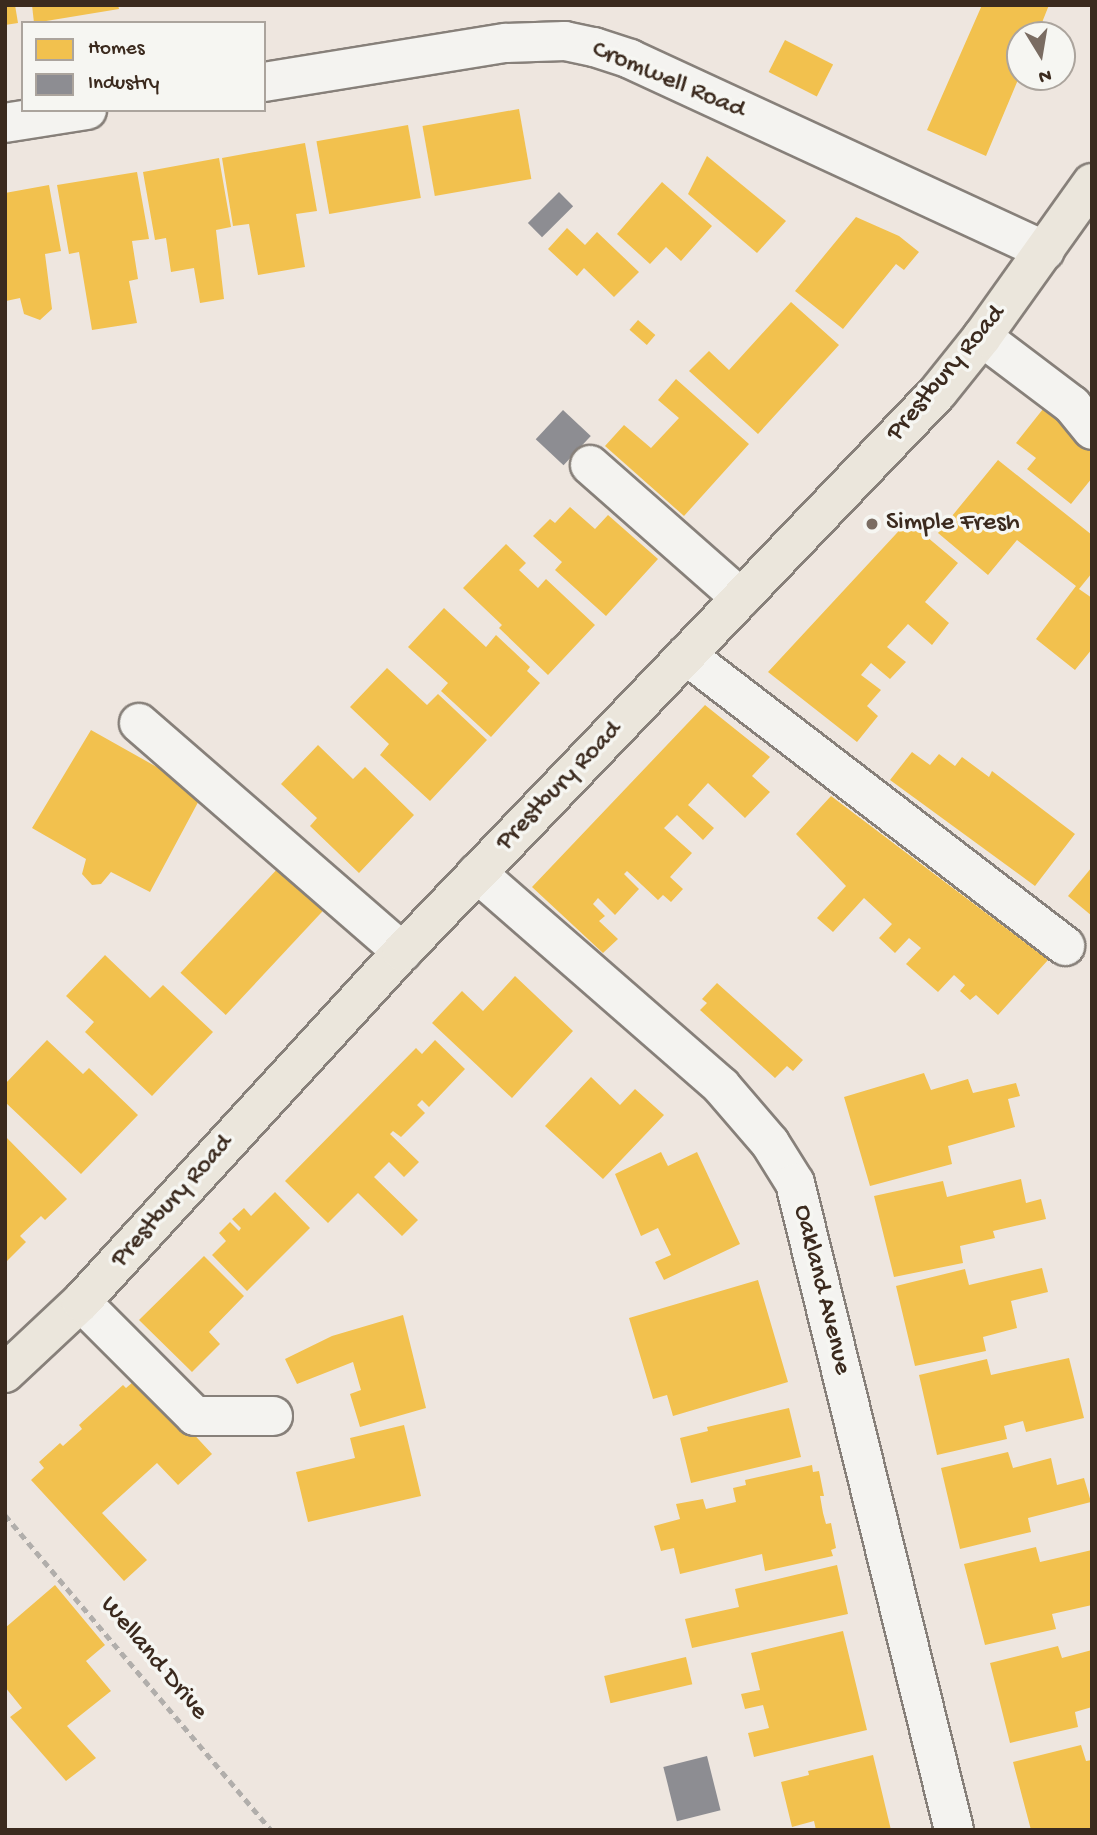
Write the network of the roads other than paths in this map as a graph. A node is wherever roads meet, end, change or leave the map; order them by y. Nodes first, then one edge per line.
1 (266, 82) edge
2 (74, 112) edge
3 (5, 123) edge
4 (1092, 183) edge
5 (1045, 251) junction
6 (982, 337) junction
7 (1092, 430) edge
8 (590, 465) dead end
9 (741, 598) junction
10 (686, 655) junction
11 (139, 723) dead end
12 (477, 873) junction
13 (1065, 946) dead end
14 (402, 952) junction
15 (81, 1302) junction
16 (5, 1373) edge
17 (272, 1416) dead end
18 (954, 1830) edge

1 - 5 street, Cromwell Road
2 - 3 street
4 - 5 main road, Prestbury Road
5 - 6 main road, Prestbury Road
6 - 7 street
6 - 9 main road, Prestbury Road
8 - 9 street
9 - 10 main road, Prestbury Road
10 - 12 main road, Prestbury Road
10 - 13 street
11 - 14 street
12 - 14 main road, Prestbury Road
12 - 18 street, Oakland Avenue
14 - 15 main road, Prestbury Road
15 - 16 main road, Prestbury Road
15 - 17 street

